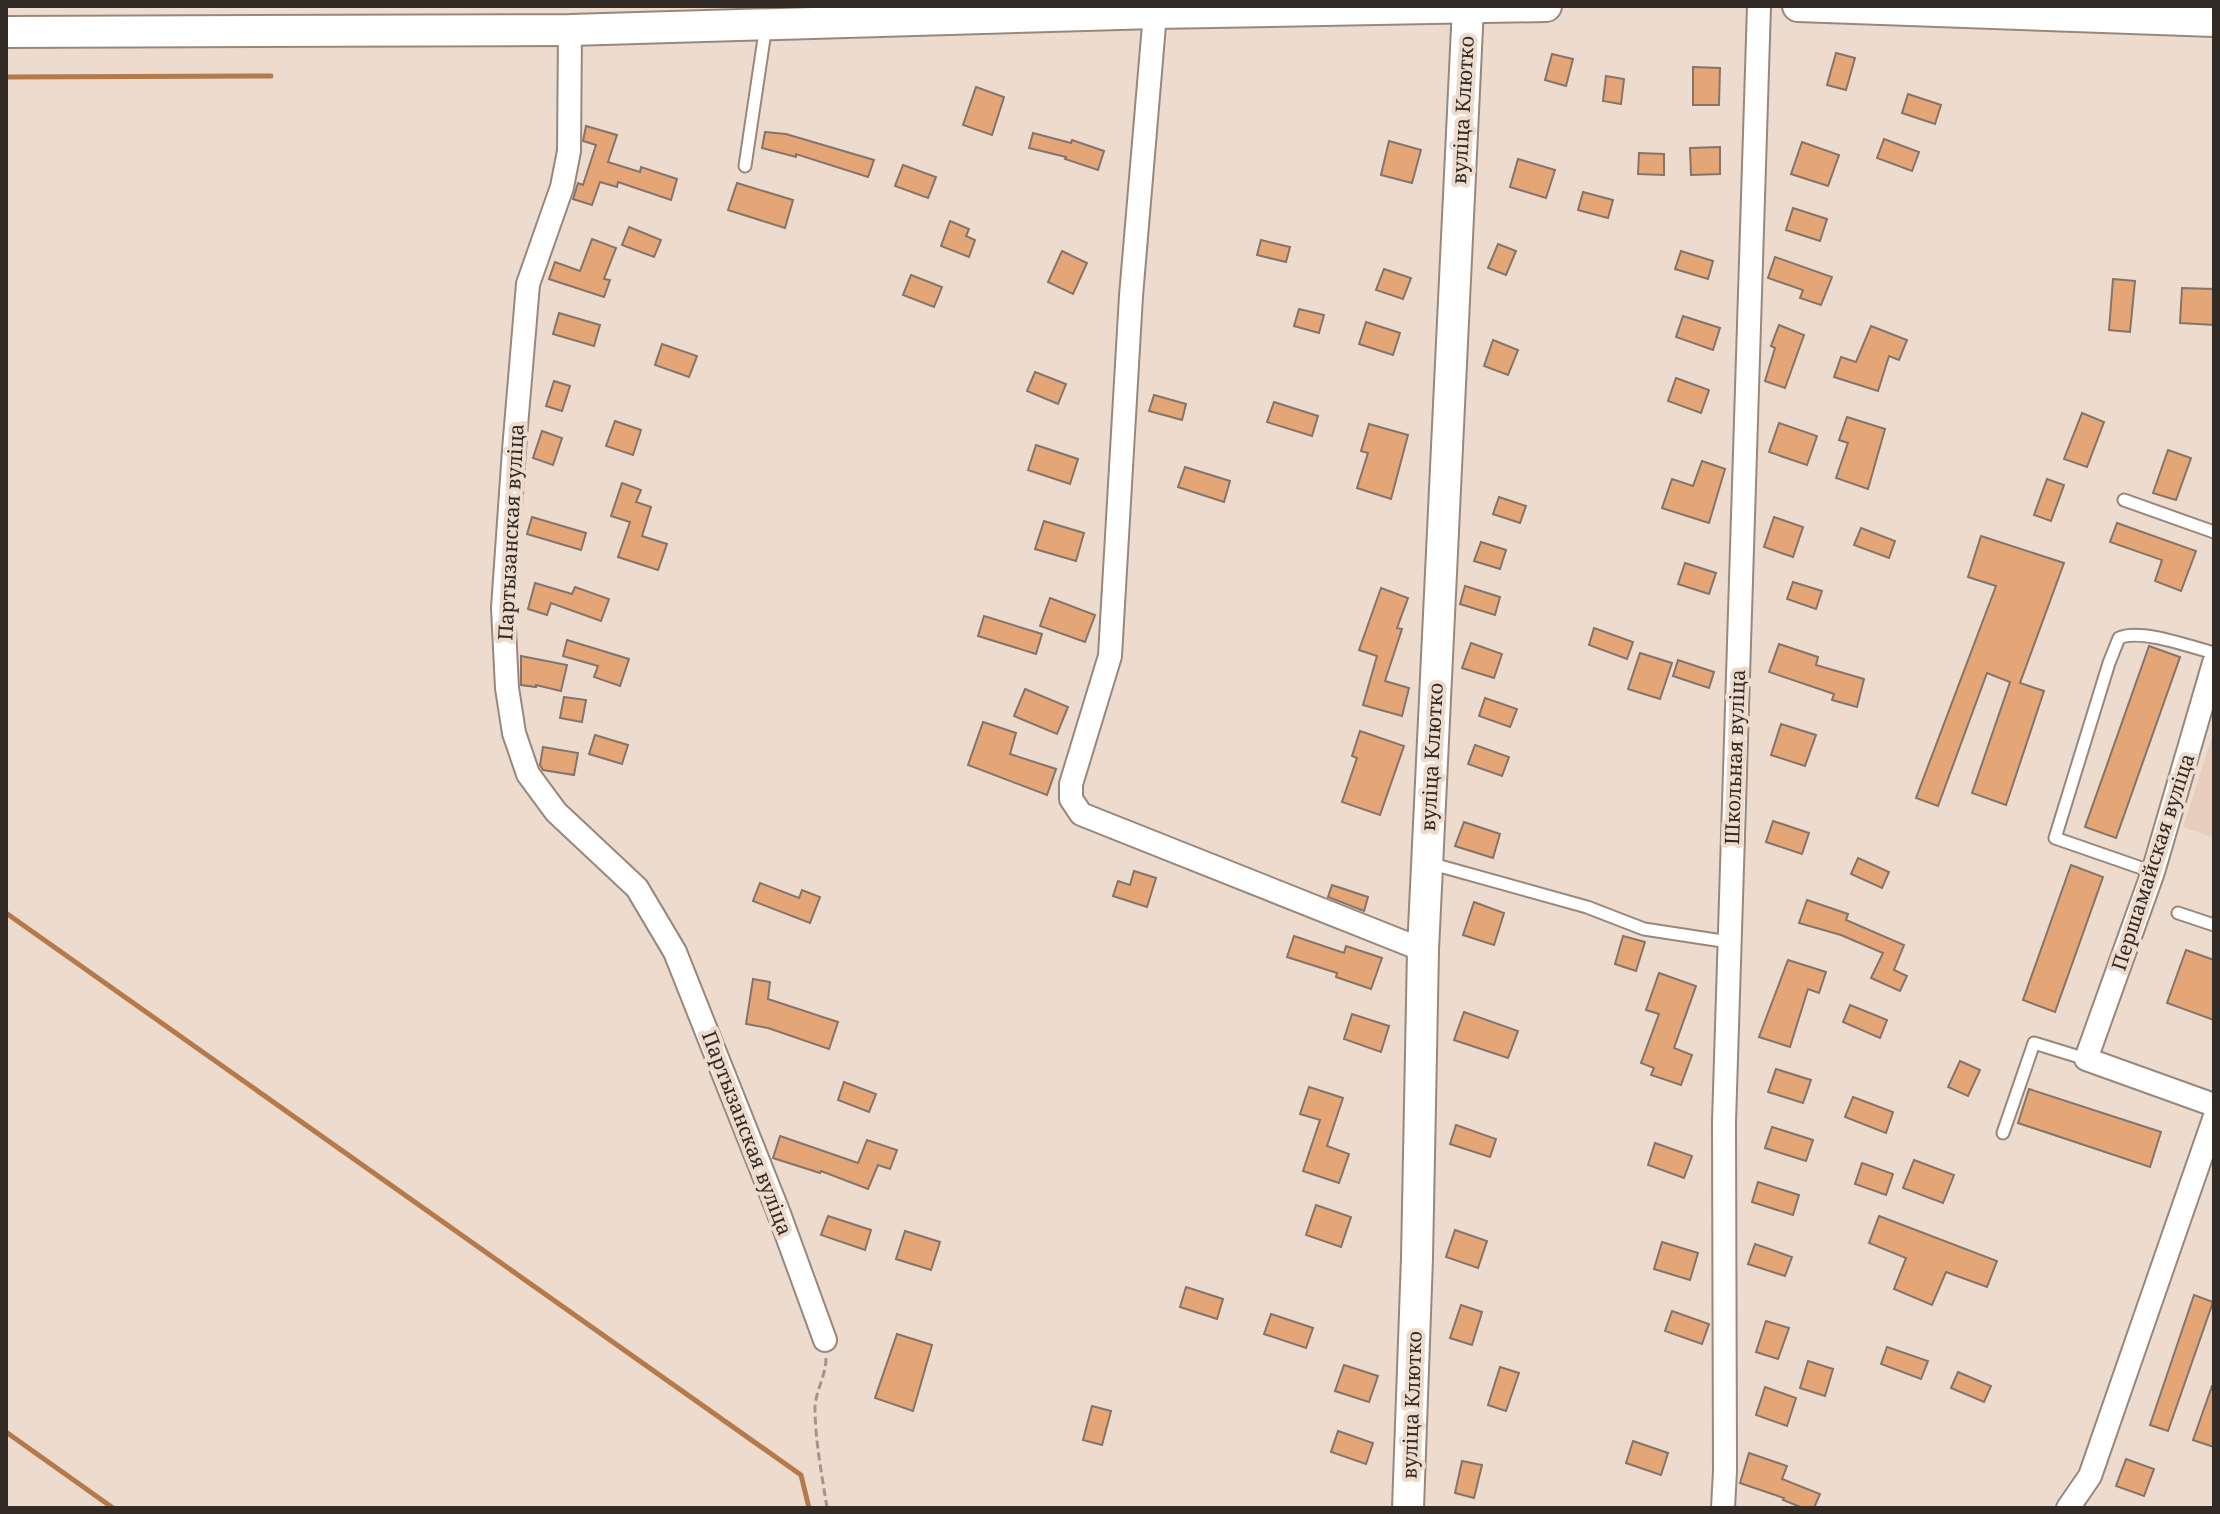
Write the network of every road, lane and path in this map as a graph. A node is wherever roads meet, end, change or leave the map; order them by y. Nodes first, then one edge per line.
1 (1546, 6) edge
2 (1759, 6) edge
3 (1798, 6) edge
4 (1468, 7) edge
5 (1155, 13) junction
6 (2214, 21) edge
7 (766, 24) junction
8 (570, 30) junction
9 (6, 32) edge
10 (745, 166) dead end
11 (2124, 500) dead end
12 (2214, 532) edge
13 (2214, 653) edge
14 (2214, 663) edge
15 (1427, 863) junction
16 (2153, 872) junction
17 (2178, 913) dead end
18 (2214, 925) edge
19 (1729, 942) junction
20 (1423, 950) junction
21 (2086, 1059) junction
22 (2214, 1105) edge
23 (2214, 1119) edge
24 (2003, 1133) dead end
25 (825, 1340) joint
26 (827, 1508) edge
27 (1408, 1508) edge
28 (1723, 1508) edge
29 (2068, 1508) edge

1 - 4 street
2 - 19 street, Школьная вуліца
3 - 6 street
4 - 5 street
4 - 15 street, вуліца Клютко
5 - 7 street
5 - 20 street
7 - 8 street
7 - 10 lane
8 - 9 street
8 - 25 street, Партызанская вуліца
11 - 12 lane
13 - 16 lane
14 - 16 street, Першамайская вуліца
15 - 19 lane
15 - 20 street, вуліца Клютко
16 - 21 street, Першамайская вуліца
17 - 18 lane
19 - 28 street, Школьная вуліца
20 - 27 street, вуліца Клютко
21 - 22 street
21 - 24 lane
23 - 29 street
25 - 26 path

